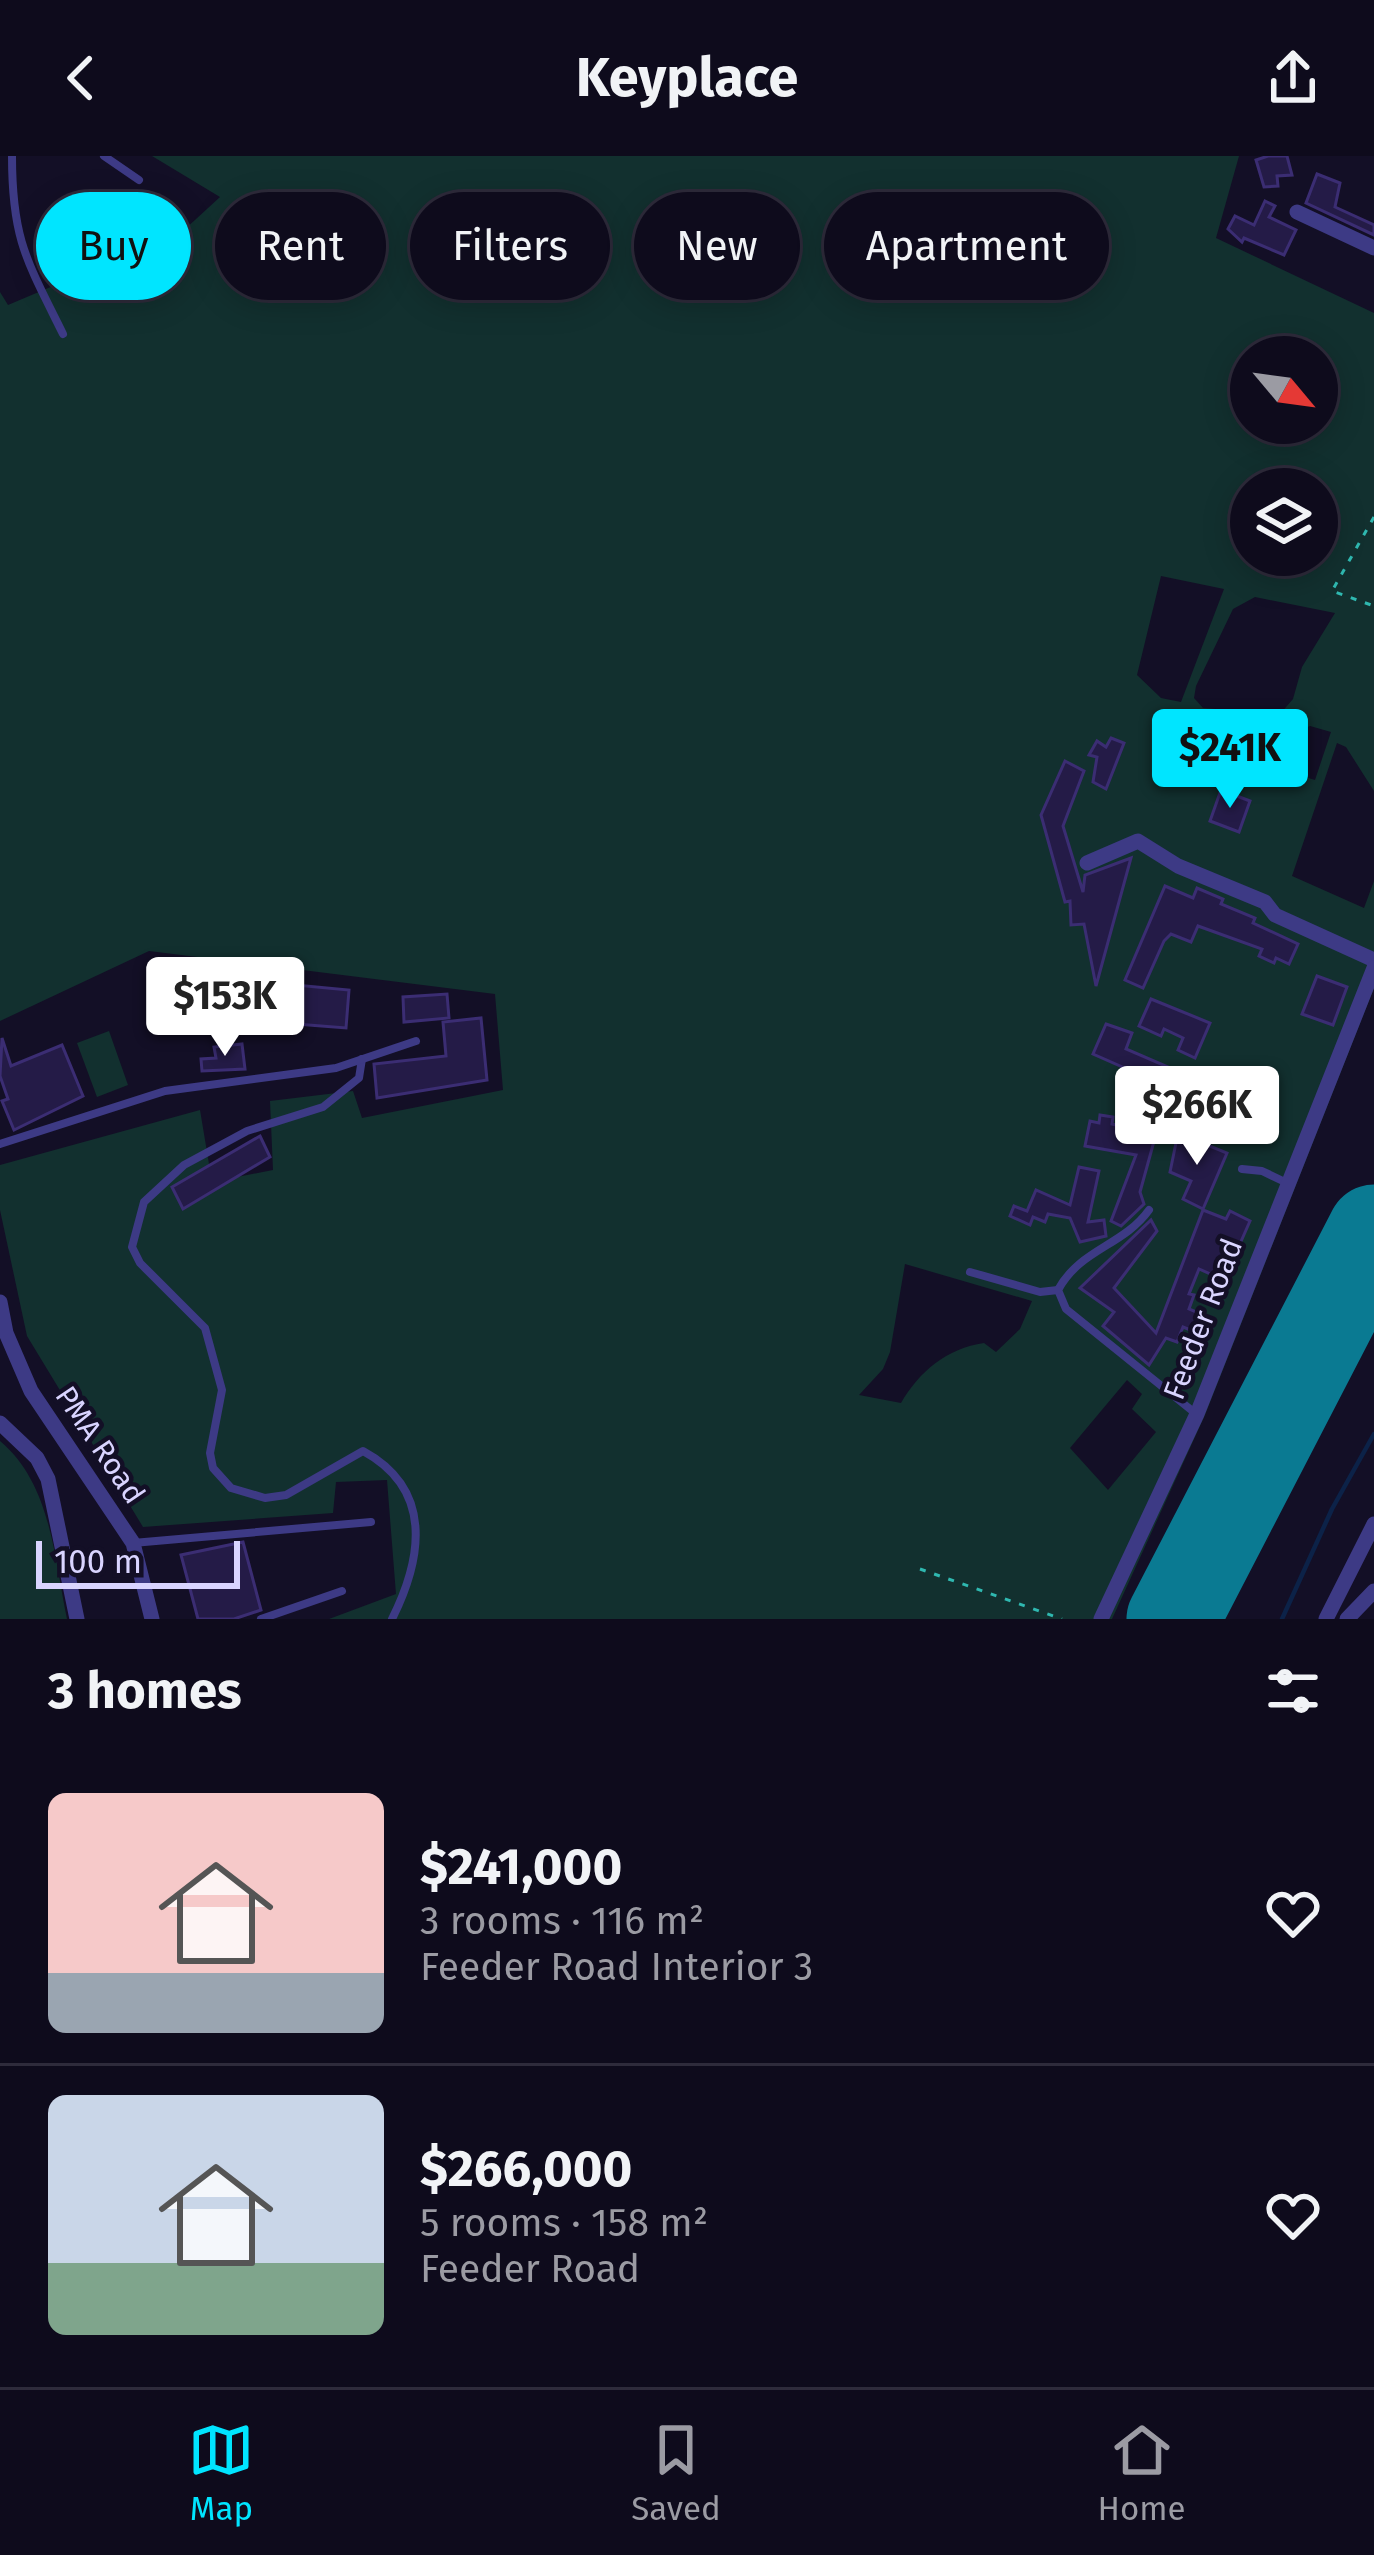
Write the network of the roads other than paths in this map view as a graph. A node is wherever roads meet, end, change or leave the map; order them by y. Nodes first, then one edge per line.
1 (11, 156) edge
2 (104, 156) edge
3 (139, 180) dead end
4 (1297, 212) dead end
5 (1374, 248) edge
6 (63, 334) dead end
7 (1088, 863) dead end
8 (1374, 964) edge
9 (416, 1041) dead end
10 (362, 1059) junction
11 (0, 1144) edge
12 (1242, 1169) dead end
13 (1285, 1182) junction
14 (1149, 1210) dead end
15 (970, 1272) dead end
16 (1058, 1290) junction
17 (0, 1302) edge
18 (1197, 1414) junction
19 (0, 1423) edge
20 (371, 1522) dead end
21 (1374, 1524) edge
22 (133, 1543) junction
23 (342, 1591) dead end
24 (1374, 1591) edge
25 (76, 1619) edge
26 (152, 1619) edge
27 (261, 1619) edge
28 (392, 1619) edge
29 (1101, 1619) edge
30 (1326, 1619) edge
31 (1347, 1619) edge

1 - 6 lane
2 - 3 lane
4 - 5 street
7 - 8 street
8 - 13 street, Feeder Road
9 - 10 lane
10 - 11 lane
10 - 28 lane
12 - 13 lane
13 - 18 street, Feeder Road
14 - 16 lane
15 - 16 lane
16 - 18 lane
17 - 22 street, PMA Road
18 - 29 street, Feeder Road
19 - 25 street
20 - 22 lane
21 - 30 street
22 - 26 street, PMA Road
23 - 27 lane
24 - 31 street

